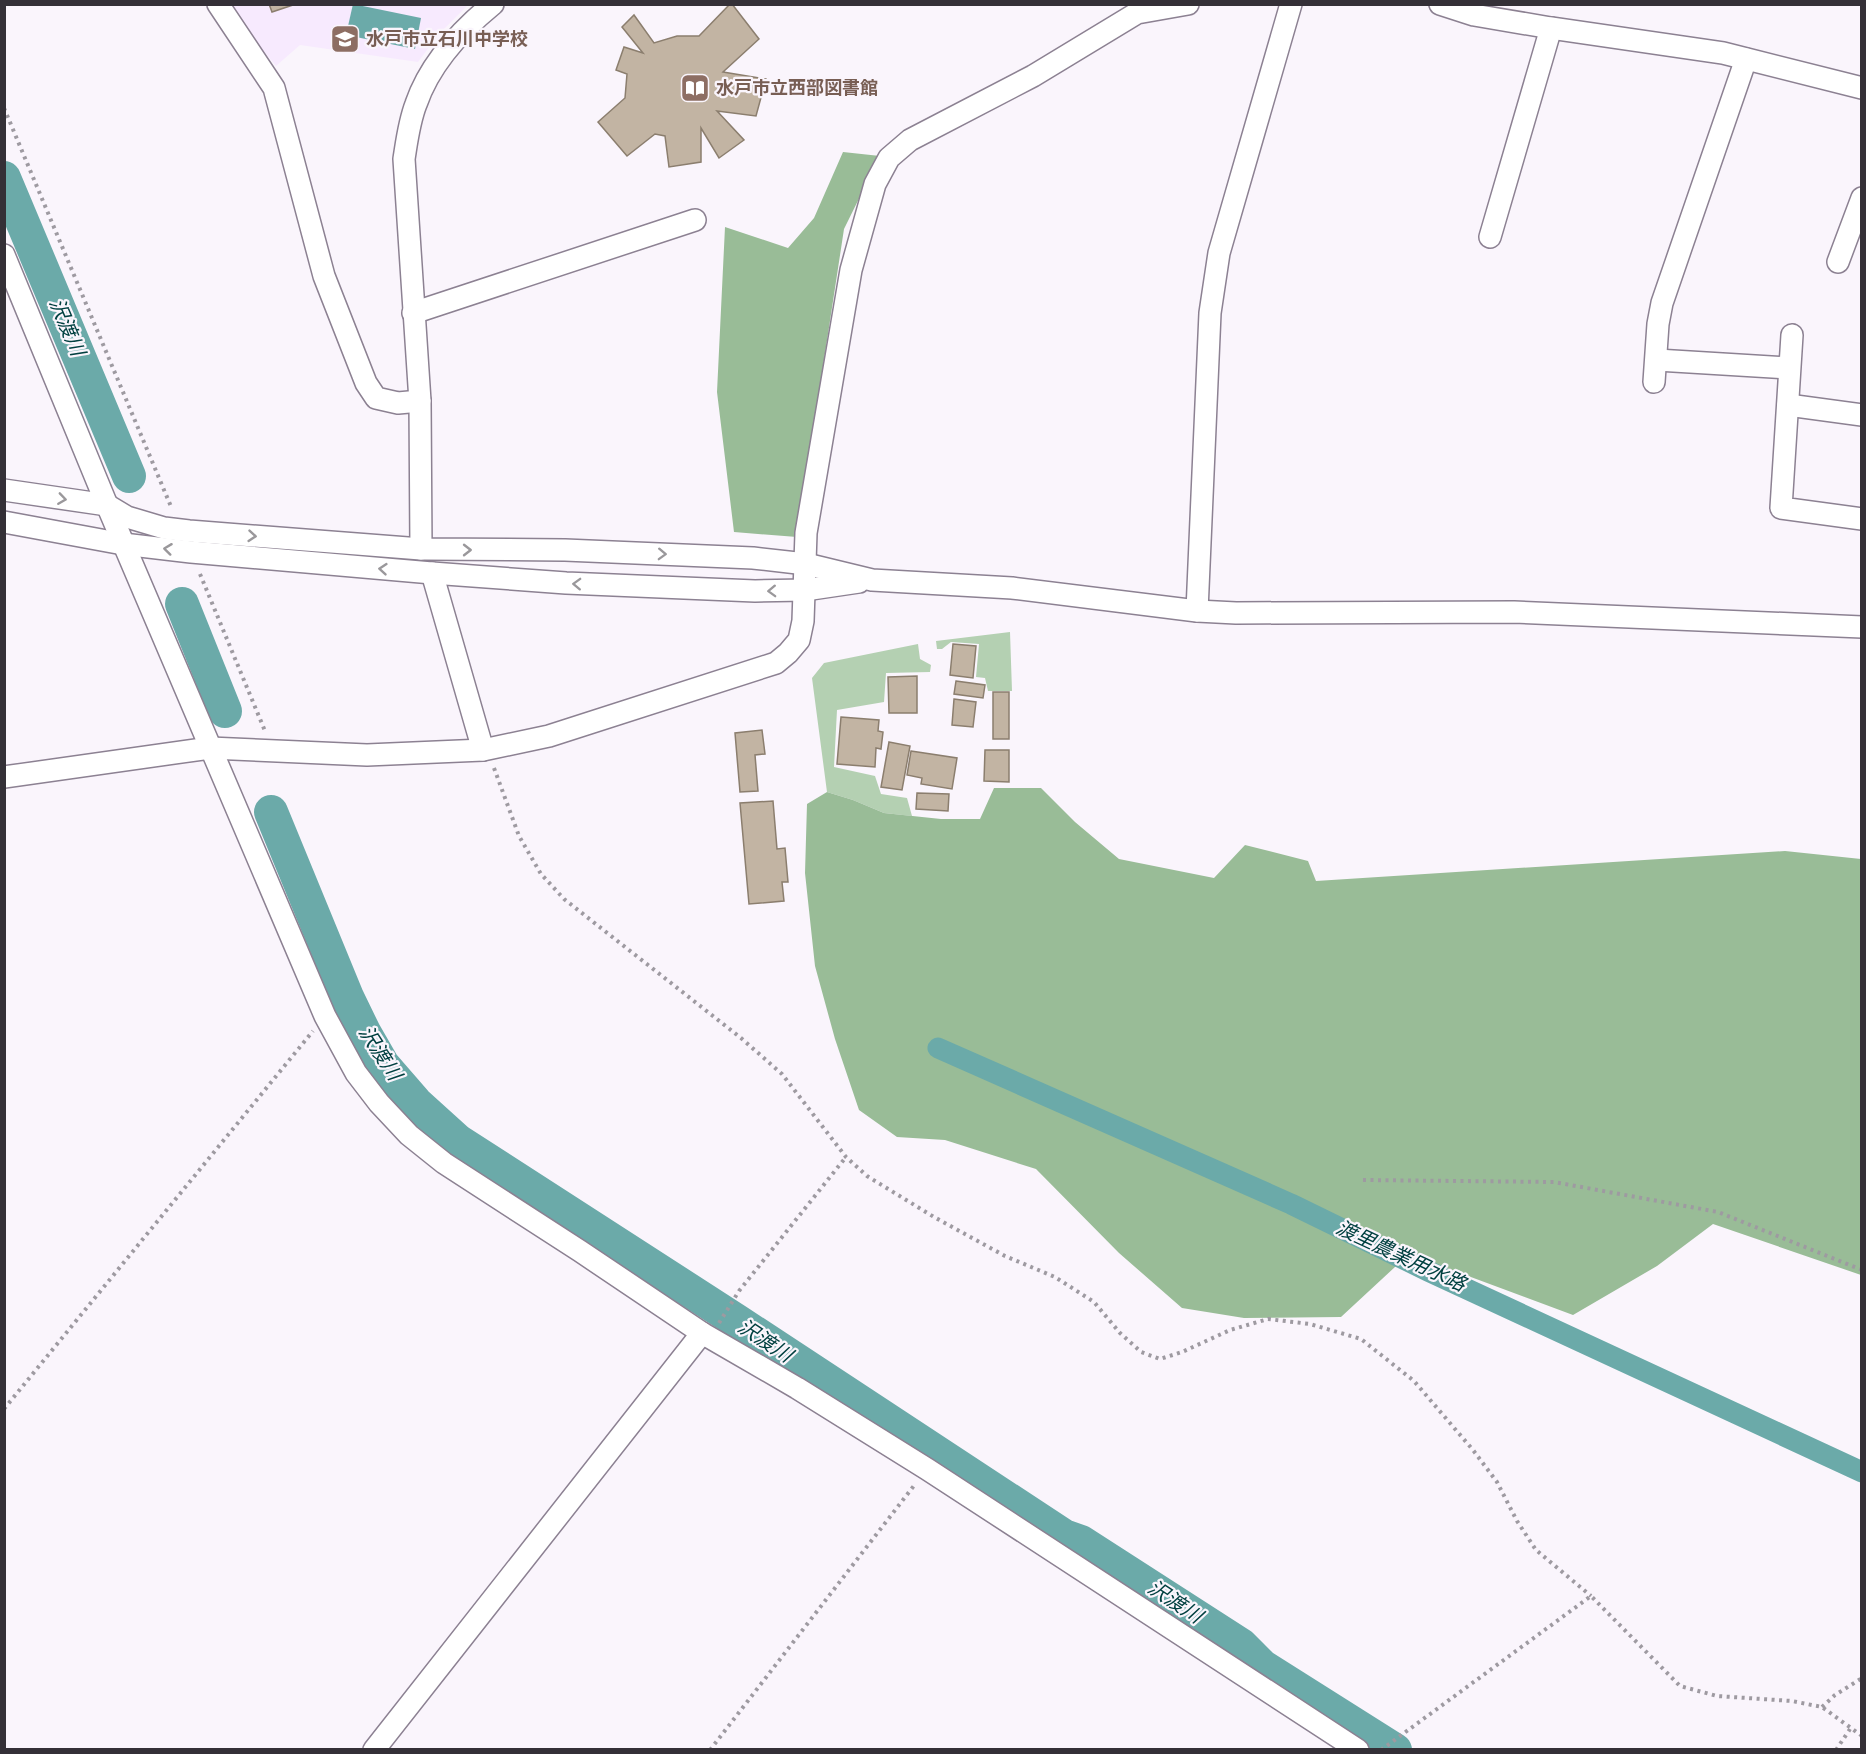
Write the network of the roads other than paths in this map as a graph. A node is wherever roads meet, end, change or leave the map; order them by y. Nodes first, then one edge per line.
1 (218, 4) edge
2 (493, 4) edge
3 (1188, 4) edge
4 (1291, 4) edge
5 (1440, 4) edge
6 (1551, 28) junction
7 (1746, 60) junction
8 (1862, 88) edge
9 (1862, 198) edge
10 (695, 220) dead end
11 (1490, 237) dead end
12 (4, 255) edge
13 (1839, 262) dead end
14 (413, 313) junction
15 (1792, 335) dead end
16 (1657, 360) junction
17 (1789, 368) junction
18 (1654, 382) dead end
19 (420, 401) junction
20 (1788, 405) junction
21 (1862, 415) edge
22 (4, 490) edge
23 (107, 505) junction
24 (1862, 519) edge
25 (4, 522) edge
26 (123, 544) junction
27 (421, 549) junction
28 (806, 564) junction
29 (432, 573) junction
30 (872, 580) junction
31 (805, 590) junction
32 (1197, 611) junction
33 (1862, 627) edge
34 (210, 748) junction
35 (487, 749) junction
36 (4, 777) edge
37 (702, 1333) junction
38 (374, 1749) edge
39 (1358, 1749) edge

1 - 19 street
2 - 14 street
3 - 28 street
4 - 32 street
5 - 6 street
6 - 7 street
6 - 11 street
7 - 8 street
7 - 16 street
9 - 13 street
10 - 14 street
12 - 23 street
14 - 19 street
15 - 17 street
16 - 17 street
16 - 18 street
17 - 20 street
19 - 27 street
20 - 21 street
20 - 24 street
22 -> 23 street
23 - 26 street
23 -> 27 street
25 - 26 street
29 -> 26 street
26 - 34 street
27 -> 28 street
28 - 30 street
28 - 31 street
31 -> 29 street
29 - 35 street
30 - 31 street
30 - 32 street
31 - 35 street
32 - 33 street
34 - 35 street
34 - 36 street
34 - 37 street
37 - 38 street
37 - 39 street

